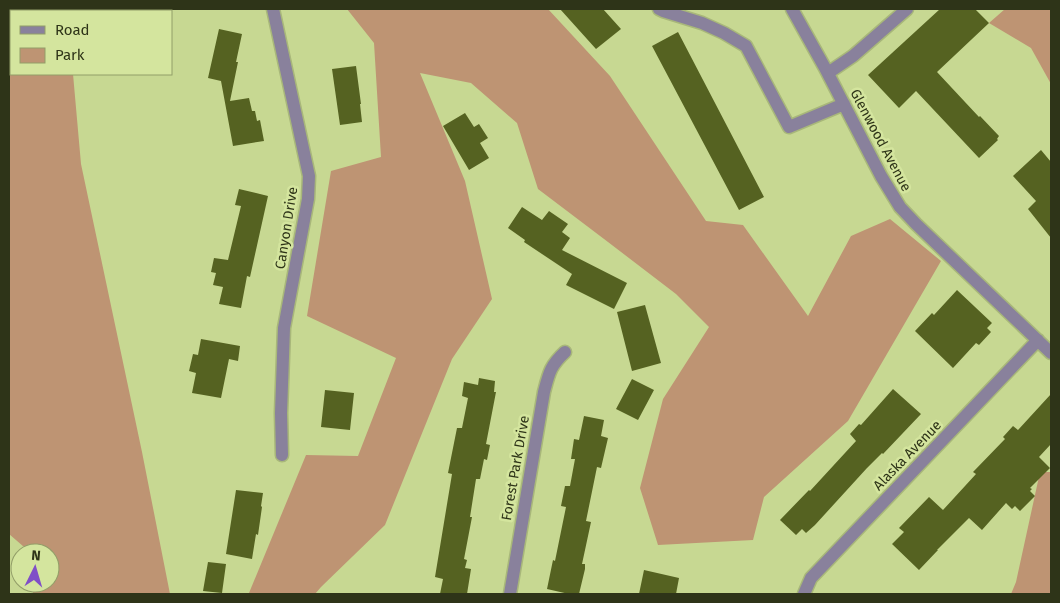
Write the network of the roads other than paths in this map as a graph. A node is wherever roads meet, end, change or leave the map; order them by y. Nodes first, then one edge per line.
1 (273, 9) edge
2 (659, 9) edge
3 (792, 9) edge
4 (907, 9) edge
5 (828, 73) junction
6 (844, 104) junction
7 (1038, 340) junction
8 (565, 352) dead end
9 (1051, 353) edge
10 (282, 455) dead end
11 (510, 594) edge
12 (804, 594) edge

1 - 10 street, Canyon Drive
2 - 6 street
3 - 5 street, Glenwood Avenue
4 - 5 street
5 - 6 street, Glenwood Avenue
6 - 7 street, Glenwood Avenue
7 - 9 street, Glenwood Avenue
7 - 12 street, Alaska Avenue
8 - 11 street, Forest Park Drive

